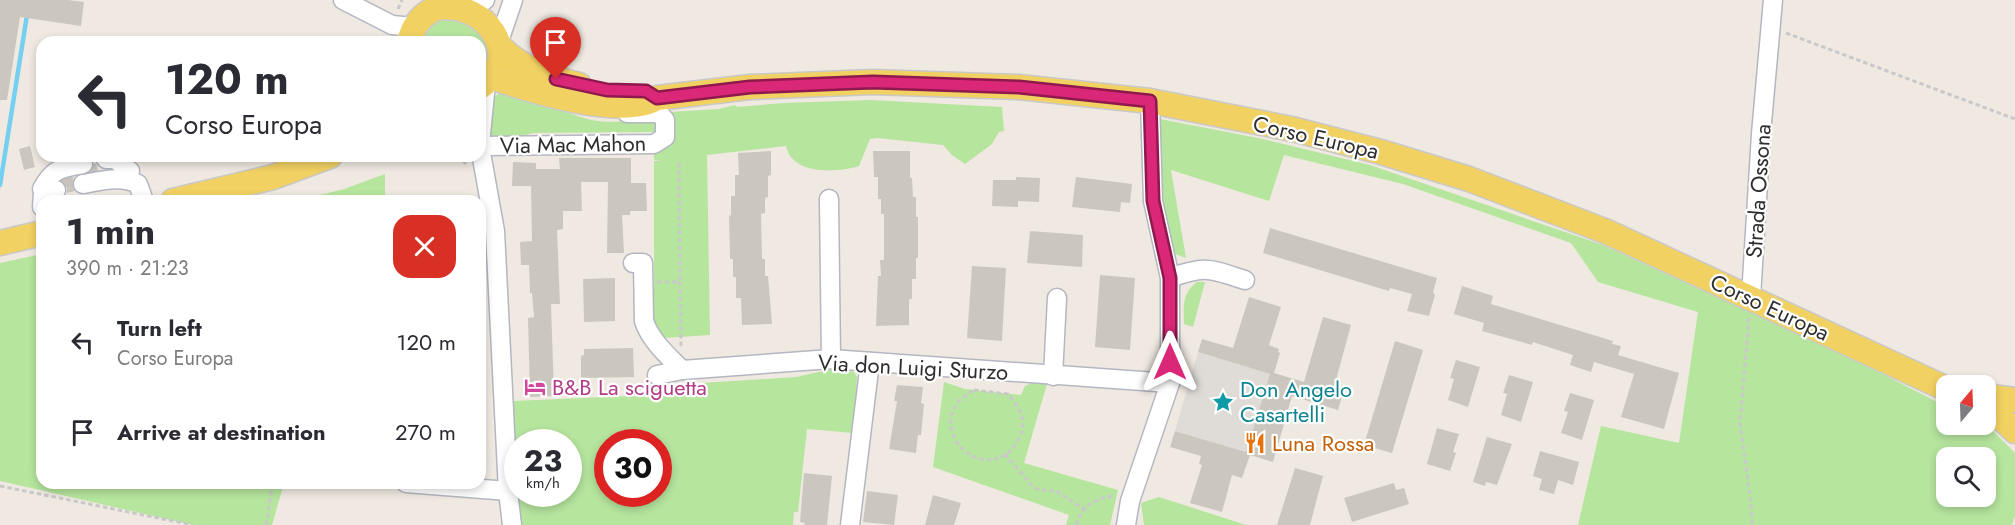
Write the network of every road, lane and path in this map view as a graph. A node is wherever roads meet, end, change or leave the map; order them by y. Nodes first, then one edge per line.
1 (343, 0) edge
2 (402, 0) edge
3 (513, 0) edge
4 (1773, 0) edge
5 (472, 4) edge
6 (397, 10) dead end
7 (421, 20) edge
8 (1771, 27) junction
9 (500, 44) junction
10 (486, 83) edge
11 (547, 93) junction
12 (657, 98) junction
13 (1150, 101) junction
14 (2015, 119) edge
15 (486, 146) edge
16 (111, 162) edge
17 (117, 162) edge
18 (314, 162) edge
19 (483, 162) edge
20 (679, 163) dead end
21 (83, 164) dead end
22 (107, 165) tunnel mouth
23 (83, 184) dead end
24 (137, 186) edge
25 (47, 193) edge
26 (198, 195) edge
27 (829, 199) dead end
28 (36, 234) edge
29 (0, 243) edge
30 (633, 263) dead end
31 (1170, 278) junction
32 (1245, 280) dead end
33 (644, 282) junction
34 (680, 282) junction
35 (1750, 297) junction
36 (1057, 298) dead end
37 (831, 360) junction
38 (870, 362) junction
39 (682, 370) junction
40 (657, 375) dead end
41 (1053, 376) junction
42 (1936, 382) edge
43 (1170, 383) junction
44 (1996, 397) edge
45 (2015, 400) edge
46 (1996, 416) edge
47 (504, 429) edge
48 (2015, 431) edge
49 (1005, 454) junction
50 (0, 486) edge
51 (272, 489) edge
52 (486, 489) edge
53 (504, 490) edge
54 (1131, 501) junction
55 (509, 507) edge
56 (1084, 509) junction
57 (193, 525) edge
58 (266, 525) edge
59 (512, 525) edge
60 (850, 525) edge
61 (1076, 525) edge
62 (1126, 525) edge
63 (1752, 525) edge

1 - 7 street
2 - 6 path
3 - 9 street
4 - 8 street, Strada Ossona
5 - 7 main road
5 - 9 main road, Corso Europa
8 - 14 path
8 - 35 street, Strada Ossona
9 - 10 main road
9 - 12 main road, Corso Europa
10 - 11 main road, Corso Europa
11 - 12 main road, Corso Europa
11 - 15 street, Via Mac Mahon
12 - 13 main road, Corso Europa
13 - 31 street
13 - 35 main road, Corso Europa
16 - 22 street
17 - 24 street
18 - 26 main road
19 - 47 street
20 - 34 path
21 - 25 street
23 - 24 street
27 - 37 street
28 - 29 main road
30 - 33 street
31 - 32 street
31 - 43 street
33 - 34 path
33 - 39 street
34 - 39 path
35 - 42 main road, Corso Europa
35 - 63 path
36 - 41 street
37 - 38 street, Via don Luigi Sturzo
37 - 39 street, Via don Luigi Sturzo
38 - 41 street, Via don Luigi Sturzo
38 - 60 street
39 - 40 street, Via don Luigi Sturzo
41 - 43 street, Via don Luigi Sturzo
43 - 54 street
44 - 45 main road
46 - 48 main road
49 - 49 path
49 - 56 path
50 - 57 path
51 - 58 path
52 - 53 street
54 - 56 path
54 - 62 street
55 - 59 street
56 - 61 path

